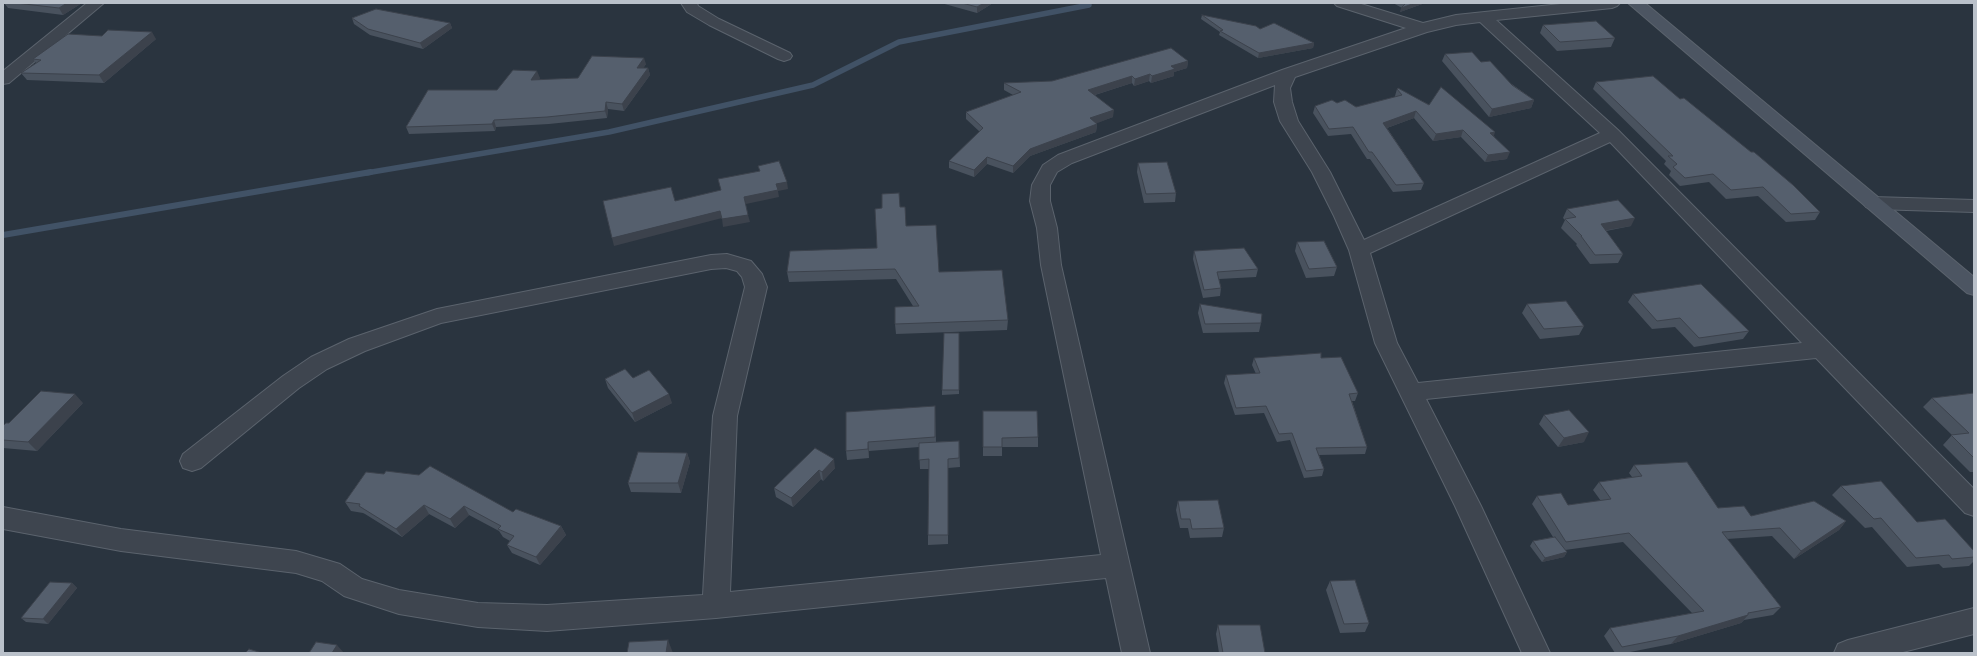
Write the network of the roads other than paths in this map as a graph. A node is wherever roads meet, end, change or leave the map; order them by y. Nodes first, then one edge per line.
1 (96, 3) edge
2 (689, 3) edge
3 (1342, 3) edge
4 (1612, 3) edge
5 (1636, 3) edge
6 (1485, 18) junction
7 (1422, 28) junction
8 (784, 56) dead end
9 (1288, 74) junction
10 (3, 79) edge
11 (1612, 134) junction
12 (1873, 203) junction
13 (1974, 206) edge
14 (1359, 250) junction
15 (1974, 288) edge
16 (1821, 349) junction
17 (1411, 392) junction
18 (192, 461) dead end
19 (1974, 506) edge
20 (4, 520) edge
21 (1118, 565) junction
22 (716, 606) junction
23 (1974, 621) edge
24 (1136, 653) edge
25 (1536, 653) edge
26 (1848, 653) edge

1 - 10 street
2 - 8 street
3 - 7 street
4 - 6 street
5 - 12 street
6 - 7 street
6 - 11 street
7 - 9 street
9 - 14 street
9 - 21 street
11 - 14 street
11 - 16 street
12 - 13 street
12 - 15 street
14 - 17 street
16 - 17 street
16 - 19 street
17 - 25 street
18 - 22 street
20 - 22 street
21 - 22 street
21 - 24 street
23 - 26 street

